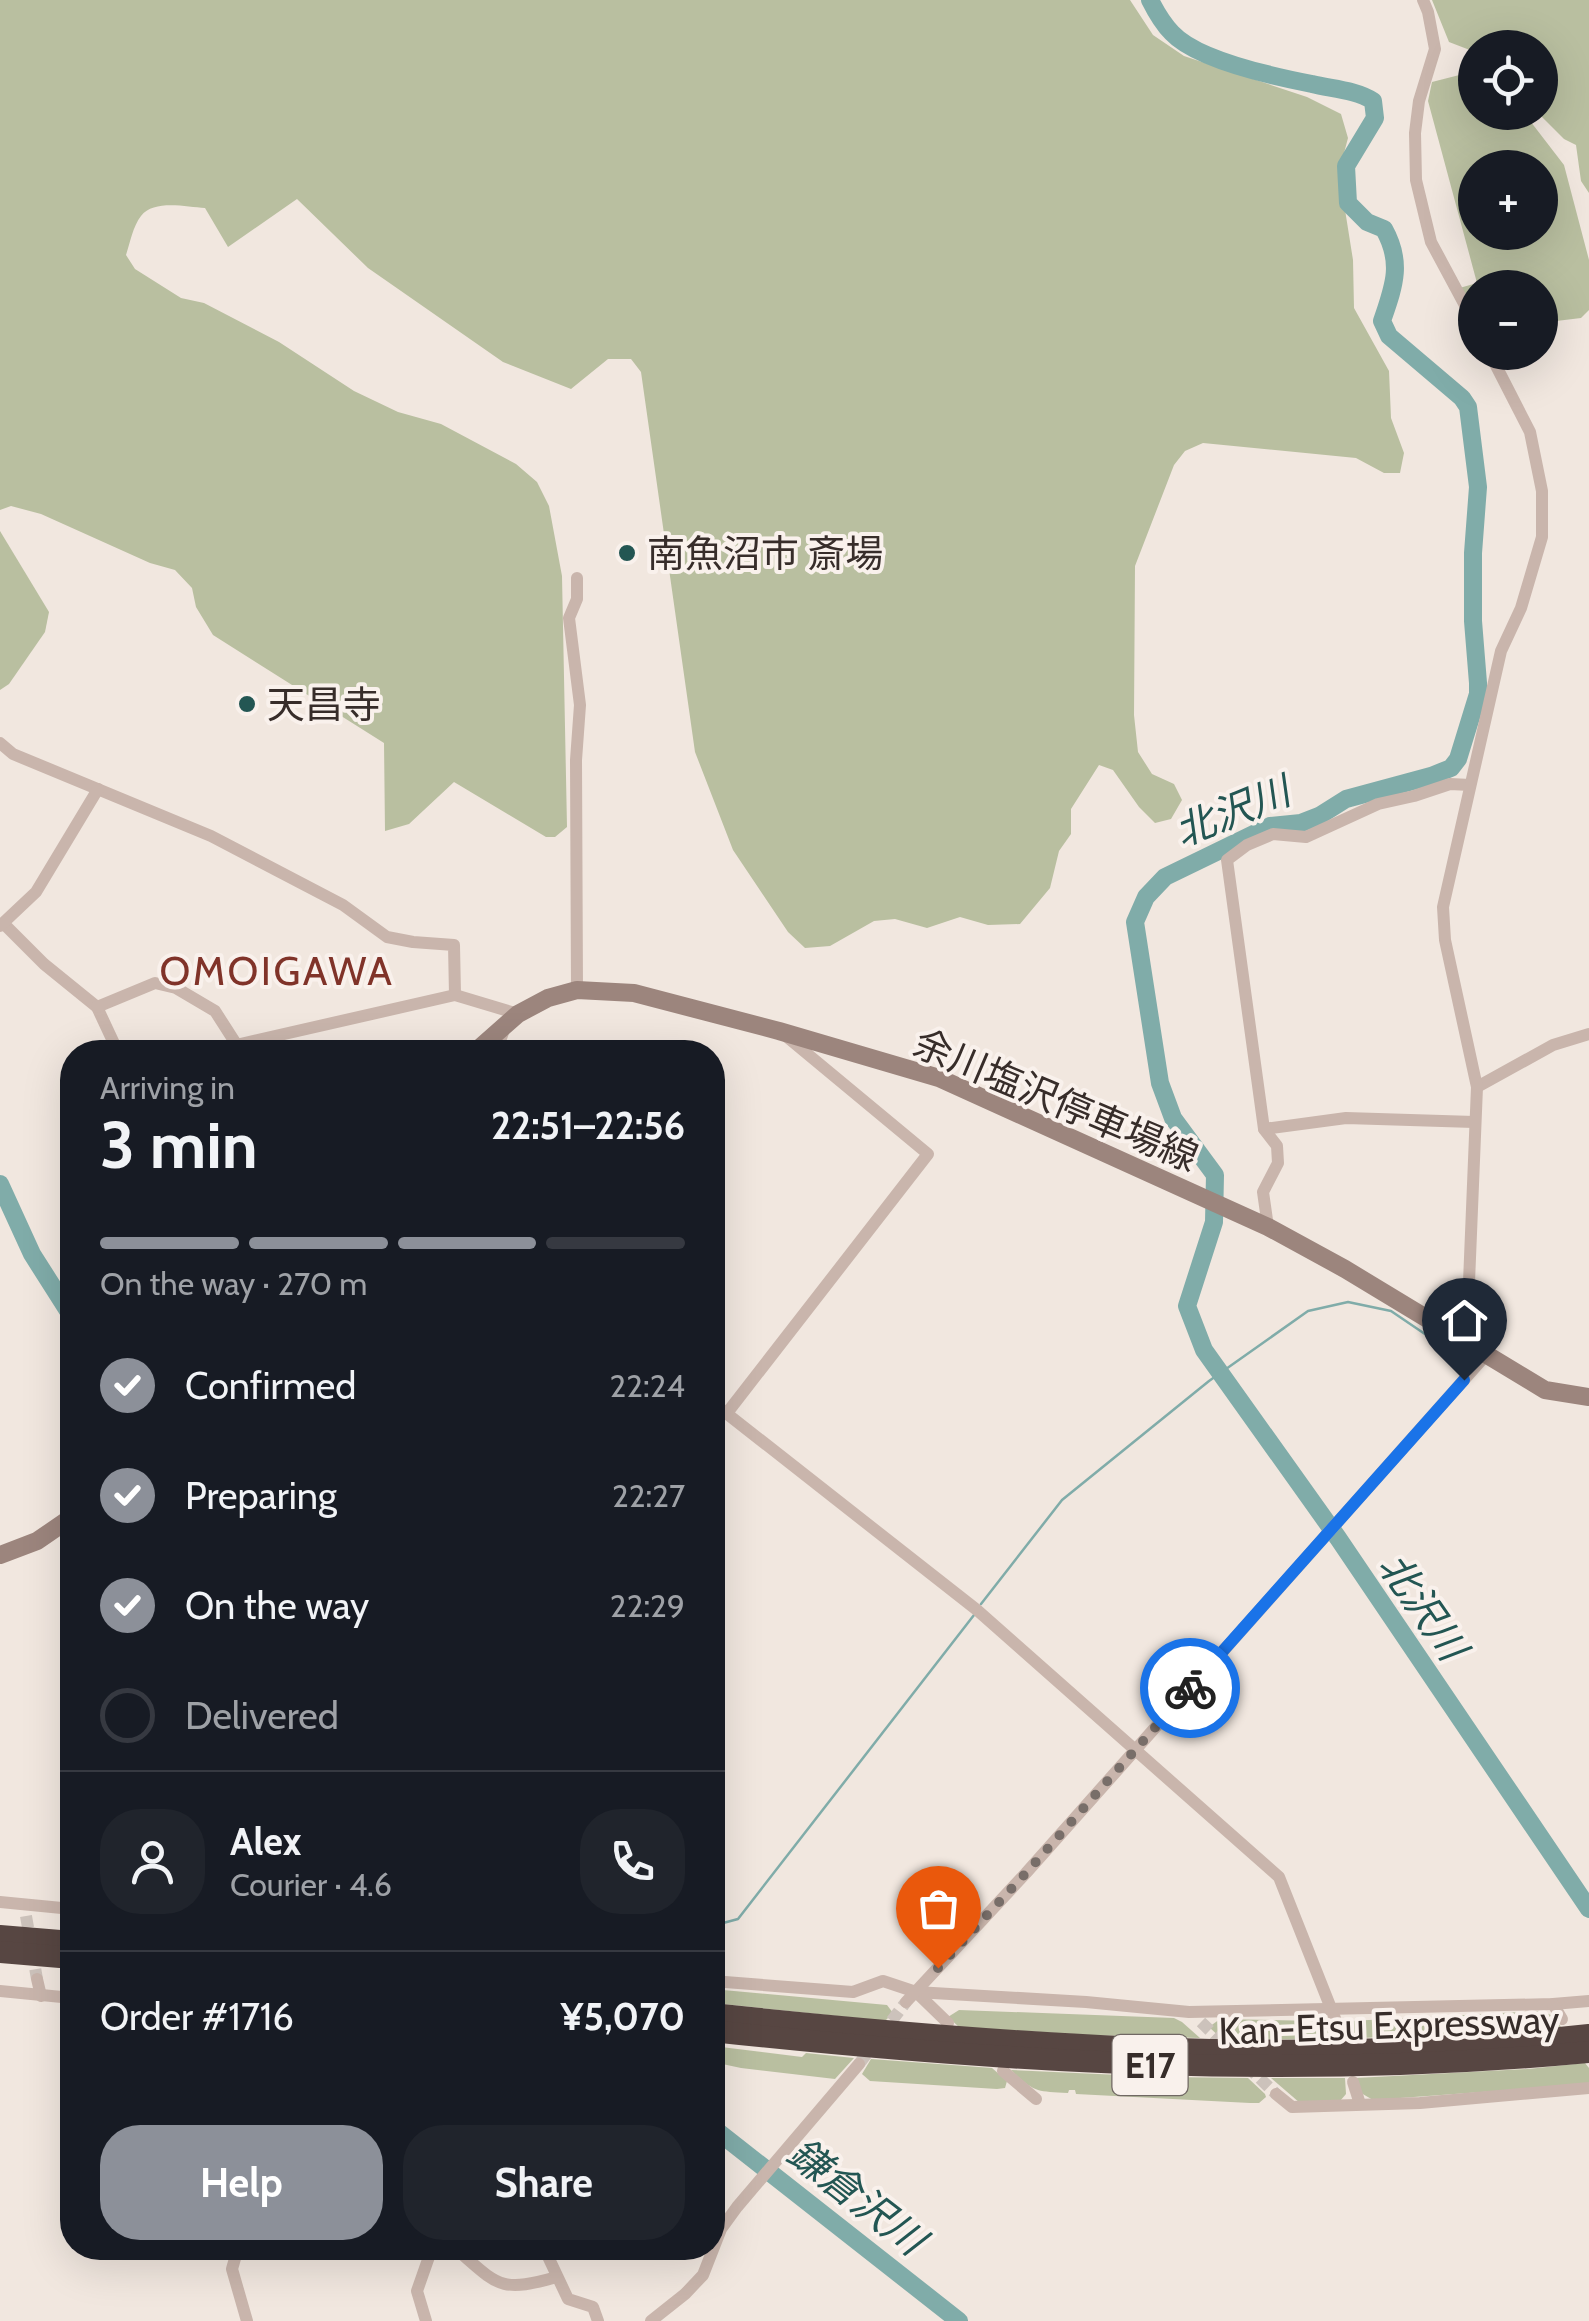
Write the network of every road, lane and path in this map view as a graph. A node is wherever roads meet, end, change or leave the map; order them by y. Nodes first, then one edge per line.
1 (1422, 0) edge
2 (1458, 292) edge
3 (1499, 370) edge
4 (577, 578) dead end
5 (0, 743) edge
6 (1470, 784) junction
7 (98, 789) junction
8 (2, 925) edge
9 (577, 990) junction
10 (455, 994) junction
11 (97, 1007) junction
12 (512, 1019) junction
13 (780, 1031) junction
14 (1589, 1034) edge
15 (112, 1040) edge
16 (233, 1040) edge
17 (274, 1040) edge
18 (488, 1040) edge
19 (502, 1040) edge
20 (1477, 1087) junction
21 (1474, 1122) junction
22 (1264, 1129) junction
23 (1268, 1227) junction
24 (1486, 1355) junction
25 (1589, 1396) edge
26 (727, 1413) joint
27 (60, 1526) edge
28 (0, 1555) edge
29 (1135, 1749) junction
30 (0, 1902) edge
31 (60, 1909) edge
32 (0, 1936) edge
33 (60, 1941) edge
34 (0, 1952) edge
35 (60, 1957) edge
36 (37, 1979) tunnel mouth
37 (725, 1983) edge
38 (0, 1991) edge
39 (41, 1996) junction
40 (60, 1997) edge
41 (911, 1997) junction
42 (1589, 2001) edge
43 (1553, 2004) junction
44 (1190, 2012) junction
45 (725, 2015) edge
46 (1334, 2015) junction
47 (1562, 2019) dead end
48 (1201, 2022) tunnel mouth
49 (948, 2023) dead end
50 (725, 2031) edge
51 (1589, 2035) edge
52 (1589, 2052) edge
53 (859, 2064) tunnel mouth
54 (1003, 2071) dead end
55 (1353, 2082) dead end
56 (1589, 2088) edge
57 (1276, 2094) tunnel mouth
58 (1036, 2100) dead end
59 (1360, 2104) junction
60 (725, 2224) edge
61 (234, 2260) edge
62 (429, 2260) edge
63 (470, 2260) edge
64 (550, 2260) edge
65 (708, 2260) edge
66 (557, 2276) junction
67 (246, 2321) edge
68 (426, 2321) edge
69 (598, 2321) edge
70 (651, 2321) edge

1 - 2 street
3 - 6 street
4 - 9 street
5 - 7 street
6 - 20 street
6 - 22 street
7 - 8 street
7 - 10 street
8 - 11 street
9 - 12 main road, 余川塩沢停車場線
9 - 13 main road, 余川塩沢停車場線
10 - 12 street
10 - 17 street
11 - 15 street
11 - 16 street
12 - 18 main road, 余川塩沢停車場線
12 - 19 street
13 - 23 main road, 余川塩沢停車場線
13 - 26 street
14 - 20 street
20 - 21 street
21 - 22 street
21 - 24 street
22 - 23 street
23 - 24 main road, 余川塩沢停車場線
24 - 25 main road, 余川塩沢停車場線
24 - 29 street
26 - 29 street
27 - 28 main road
29 - 41 street
29 - 46 street
30 - 31 street
32 - 33 highway
34 - 35 highway
36 - 39 street
37 - 41 street
38 - 39 street
39 - 40 street
41 - 44 street
41 - 49 street
42 - 43 street
43 - 46 street
43 - 47 street
44 - 46 street
44 - 48 street
45 - 51 highway, Kan-Etsu Expressway / E17
50 - 52 highway, Kan-Etsu Expressway / E17
53 - 60 street
54 - 58 street
55 - 59 street
56 - 59 street
57 - 59 street
61 - 67 street
62 - 68 street
63 - 66 street
64 - 66 street
65 - 70 street
66 - 69 street

